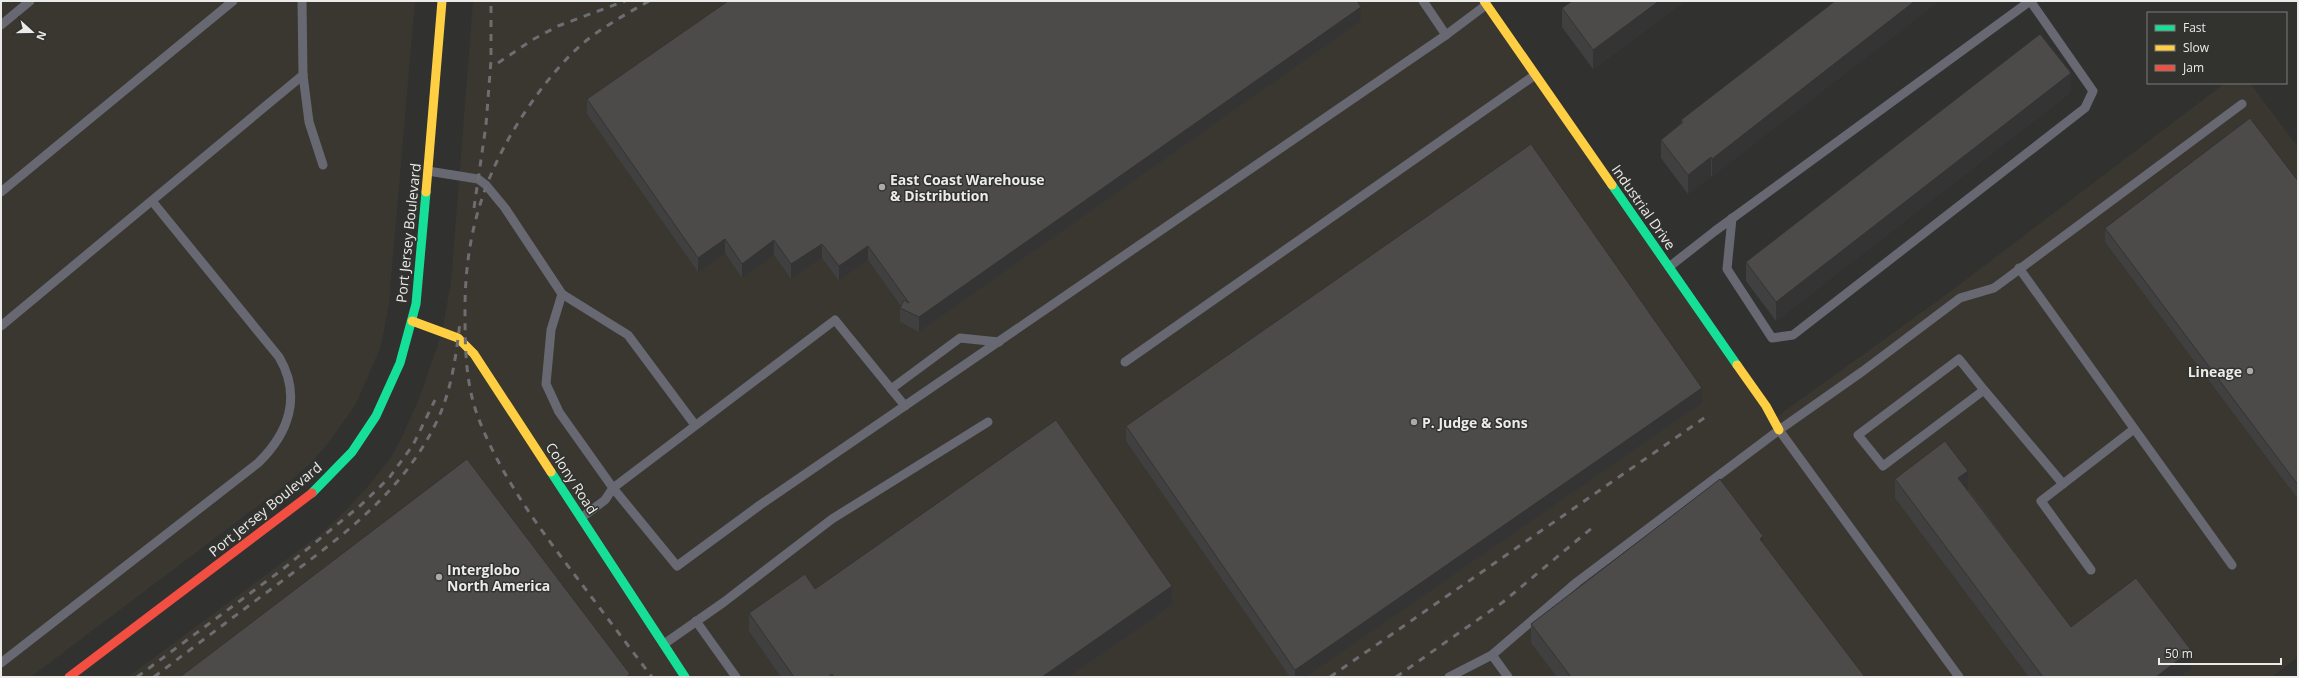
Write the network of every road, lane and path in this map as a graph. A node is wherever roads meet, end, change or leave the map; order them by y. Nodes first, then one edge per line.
1 (30, 1) edge
2 (232, 1) edge
3 (302, 1) edge
4 (442, 1) edge
5 (1423, 1) edge
6 (2030, 1) edge
7 (1485, 3) edge
8 (1, 25) edge
9 (1446, 35) junction
10 (303, 75) junction
11 (1535, 75) junction
12 (2242, 104) dead end
13 (323, 165) dead end
14 (428, 171) junction
15 (1, 192) edge
16 (152, 200) junction
17 (1732, 218) junction
18 (1669, 266) junction
19 (2019, 268) junction
20 (562, 294) junction
21 (412, 321) junction
22 (1, 326) edge
23 (998, 342) junction
24 (1125, 362) dead end
25 (891, 389) junction
26 (1984, 390) junction
27 (905, 406) junction
28 (988, 422) dead end
29 (695, 425) junction
30 (2134, 429) junction
31 (1779, 430) junction
32 (2063, 484) junction
33 (613, 488) junction
34 (581, 518) junction
35 (2232, 565) dead end
36 (2091, 570) dead end
37 (696, 621) junction
38 (664, 644) junction
39 (1492, 655) junction
40 (1, 663) edge
41 (69, 677) edge
42 (685, 677) edge
43 (736, 677) edge
44 (1449, 677) edge
45 (1508, 677) edge
46 (1959, 677) edge

1 - 8 lane
2 - 15 lane
3 - 10 lane
4 - 14 street, Port Jersey Boulevard
5 - 9 lane
6 - 17 lane
6 - 17 lane
7 - 9 lane
7 - 11 street, Industrial Drive
9 - 23 lane
10 - 13 lane
10 - 16 lane
11 - 18 street, Industrial Drive
11 - 24 lane
12 - 19 lane
14 - 20 lane
14 - 21 street, Port Jersey Boulevard
16 - 22 lane
16 - 40 lane
17 - 18 lane
18 - 31 street, Industrial Drive
19 - 30 lane
19 - 31 lane
20 - 29 lane
20 - 33 lane
21 - 34 street, Colony Road
21 - 41 street, Port Jersey Boulevard
23 - 25 lane
23 - 27 lane
25 - 27 lane
25 - 29 lane
26 - 26 lane
26 - 32 lane
27 - 33 lane
28 - 37 lane
29 - 33 lane
30 - 32 lane
30 - 35 lane
31 - 39 lane
31 - 46 lane
32 - 36 lane
33 - 34 lane
34 - 38 street, Colony Road
37 - 38 lane
37 - 43 lane
38 - 42 street, Colony Road
39 - 44 lane
39 - 45 lane

